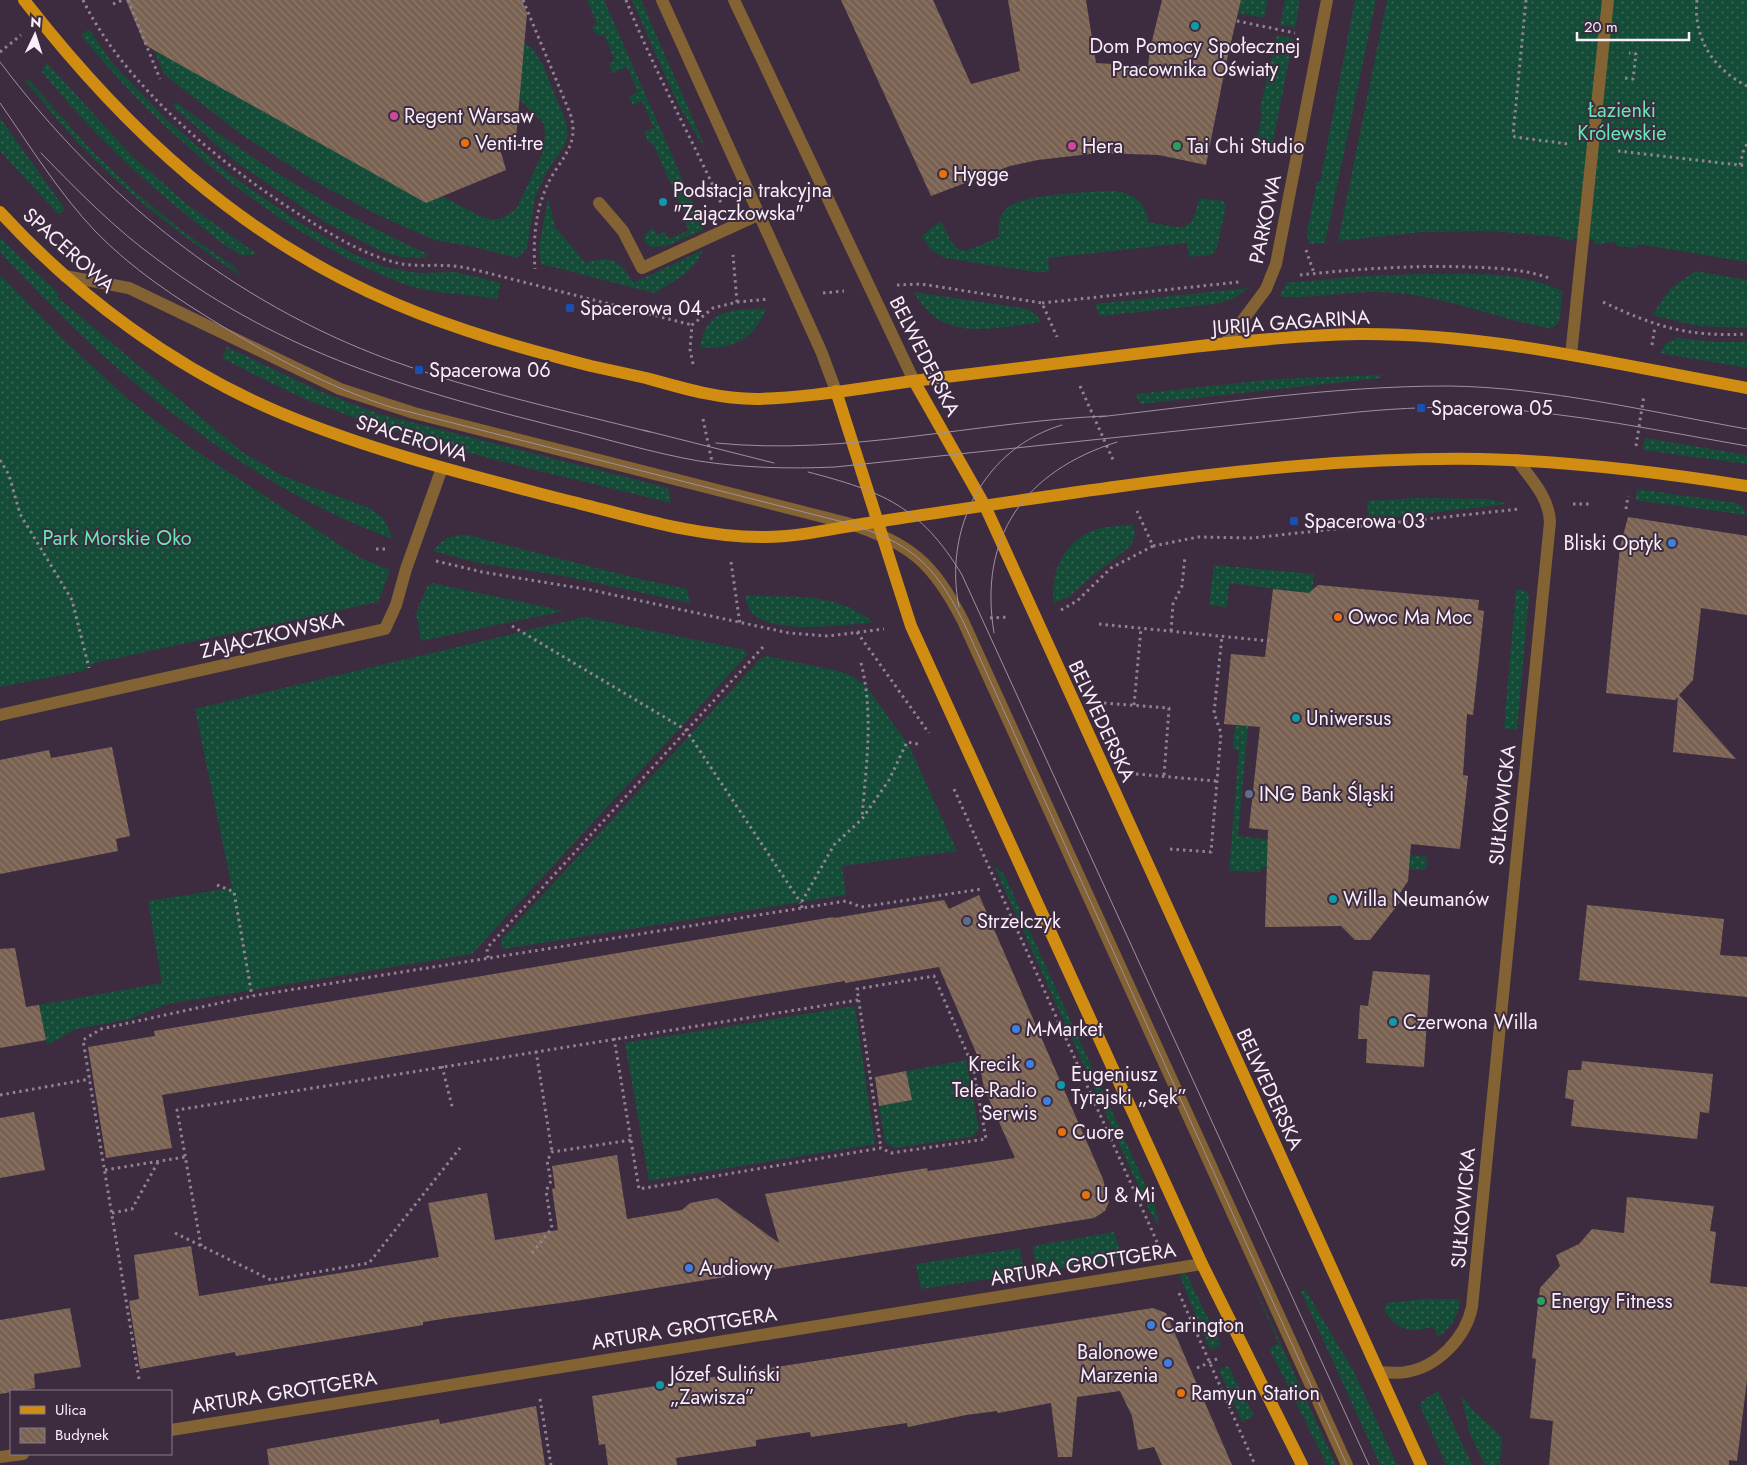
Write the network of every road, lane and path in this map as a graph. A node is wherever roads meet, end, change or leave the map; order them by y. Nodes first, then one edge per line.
1 (24, 0) edge
2 (83, 0) edge
3 (123, 0) edge
4 (128, 0) edge
5 (524, 0) edge
6 (626, 0) edge
7 (662, 0) edge
8 (734, 0) edge
9 (1327, 0) edge
10 (1526, 0) edge
11 (1608, 0) edge
12 (1697, 0) edge
13 (113, 4) dead end
14 (1237, 21) dead end
15 (26, 32) dead end
16 (1296, 34) dead end
17 (0, 52) edge
18 (160, 79) dead end
19 (1747, 86) edge
20 (1570, 144) dead end
21 (1747, 144) edge
22 (1594, 147) junction
23 (1740, 165) junction
24 (1747, 166) edge
25 (599, 203) dead end
26 (0, 212) edge
27 (760, 214) junction
28 (729, 228) junction
29 (535, 269) dead end
30 (65, 276) junction
31 (1292, 276) dead end
32 (1245, 281) dead end
33 (906, 284) dead end
34 (1578, 291) junction
35 (771, 299) dead end
36 (737, 302) junction
37 (1042, 303) junction
38 (692, 325) junction
39 (1052, 325) dead end
40 (1655, 326) junction
41 (1747, 334) edge
42 (1225, 344) junction
43 (690, 349) dead end
44 (1651, 352) dead end
45 (1571, 355) junction
46 (914, 381) junction
47 (1747, 388) edge
48 (836, 391) junction
49 (1084, 396) dead end
50 (1643, 402) dead end
51 (702, 413) dead end
52 (706, 434) dead end
53 (1637, 437) dead end
54 (1110, 453) dead end
55 (0, 460) edge
56 (1517, 460) junction
57 (442, 468) junction
58 (1747, 486) edge
59 (1572, 504) dead end
60 (1591, 504) dead end
61 (985, 506) junction
62 (1522, 509) dead end
63 (1141, 519) dead end
64 (877, 522) junction
65 (854, 525) junction
66 (881, 534) junction
67 (1153, 546) junction
68 (376, 549) dead end
69 (412, 554) junction
70 (1185, 556) dead end
71 (736, 591) dead end
72 (1059, 611) dead end
73 (740, 624) junction
74 (1099, 624) dead end
75 (512, 626) dead end
76 (1141, 628) junction
77 (885, 629) dead end
78 (1171, 631) junction
79 (856, 632) junction
80 (1222, 636) junction
81 (1269, 641) dead end
82 (763, 647) dead end
83 (861, 663) dead end
84 (90, 671) dead end
85 (1100, 702) dead end
86 (1134, 705) junction
87 (0, 715) edge
88 (686, 730) junction
89 (931, 738) dead end
90 (918, 744) dead end
91 (1132, 774) dead end
92 (1164, 776) junction
93 (1216, 781) junction
94 (953, 787) dead end
95 (862, 819) junction
96 (1166, 849) dead end
97 (217, 885) dead end
98 (982, 889) dead end
99 (801, 903) junction
100 (802, 908) junction
101 (488, 958) junction
102 (252, 996) junction
103 (858, 1000) junction
104 (614, 1038) junction
105 (536, 1051) junction
106 (442, 1066) junction
107 (90, 1079) junction
108 (0, 1095) edge
109 (452, 1110) dead end
110 (631, 1140) junction
111 (460, 1148) dead end
112 (881, 1148) junction
113 (552, 1152) junction
114 (185, 1158) junction
115 (158, 1162) junction
116 (105, 1170) junction
117 (112, 1213) junction
118 (175, 1233) dead end
119 (1155, 1238) dead end
120 (201, 1246) junction
121 (532, 1253) dead end
122 (1202, 1264) junction
123 (1177, 1288) dead end
124 (1226, 1355) dead end
125 (1209, 1362) junction
126 (1197, 1368) dead end
127 (1379, 1372) junction
128 (139, 1379) dead end
129 (540, 1399) dead end
130 (172, 1430) edge
131 (17, 1455) edge
132 (0, 1458) edge
133 (551, 1465) edge
134 (1255, 1465) edge
135 (1302, 1465) edge
136 (1347, 1465) edge
137 (1421, 1465) edge

1 - 48 main road
2 - 38 path
3 - 13 path
4 - 18 path
5 - 29 path
6 - 28 path
7 - 27 street
8 - 46 street, BELWEDERSKA
9 - 42 street, PARKOWA
10 - 20 path
11 - 22 street
12 - 19 path
14 - 16 path
15 - 17 path
21 - 23 path
22 - 23 path
22 - 34 street
23 - 24 path
25 - 28 street
26 - 30 main road, SPACEROWA
27 - 28 street
27 - 48 street
28 - 36 path
30 - 57 main road, SPACEROWA
30 - 65 street
31 - 34 path
32 - 37 path
33 - 37 path
34 - 40 path
34 - 45 street
35 - 36 path
36 - 38 path
37 - 39 path
38 - 43 path
40 - 41 path
40 - 44 path
42 - 45 main road, JURIJA GAGARINA
42 - 46 main road, JURIJA GAGARINA
45 - 47 main road, JURIJA GAGARINA
46 - 48 main road, JURIJA GAGARINA
46 - 61 main road, BELWEDERSKA
48 - 64 main road
49 - 54 path
50 - 53 path
51 - 52 path
55 - 84 path
56 - 58 main road
56 - 61 main road
56 - 127 street, SUŁKOWICKA
57 - 65 main road, SPACEROWA
57 - 69 street, ZAJĄCZKOWSKA
59 - 60 path
61 - 64 main road
61 - 127 main road, BELWEDERSKA
62 - 67 path
63 - 67 path
64 - 65 main road, SPACEROWA
64 - 66 main road
65 - 66 street
66 - 122 main road
66 - 136 street
67 - 72 path
68 - 69 path
69 - 73 path
69 - 87 street, ZAJĄCZKOWSKA
70 - 78 path
71 - 73 path
73 - 79 path
74 - 76 path
75 - 88 path
76 - 78 path
76 - 86 path
77 - 79 path
78 - 80 path
79 - 89 path
80 - 81 path
80 - 93 path
82 - 88 path
83 - 95 path
85 - 86 path
86 - 92 path
88 - 99 path
88 - 101 path
90 - 95 path
91 - 92 path
92 - 93 path
93 - 96 path
94 - 119 path
95 - 99 path
97 - 102 path
98 - 100 path
99 - 100 path
100 - 101 path
101 - 102 path
102 - 107 path
103 - 104 path
103 - 112 path
103 - 112 path
104 - 105 path
104 - 110 path
105 - 106 path
105 - 113 path
106 - 109 path
106 - 114 path
107 - 108 path
107 - 116 path
110 - 112 path
110 - 113 path
111 - 120 path
113 - 121 path
114 - 115 path
114 - 120 path
115 - 116 path
115 - 117 path
116 - 117 path
117 - 128 path
118 - 120 path
122 - 130 street, ARTURA GROTTGERA
122 - 135 main road
123 - 125 path
124 - 125 path
125 - 126 path
125 - 134 path
127 - 137 main road, BELWEDERSKA
129 - 133 path
131 - 132 street

